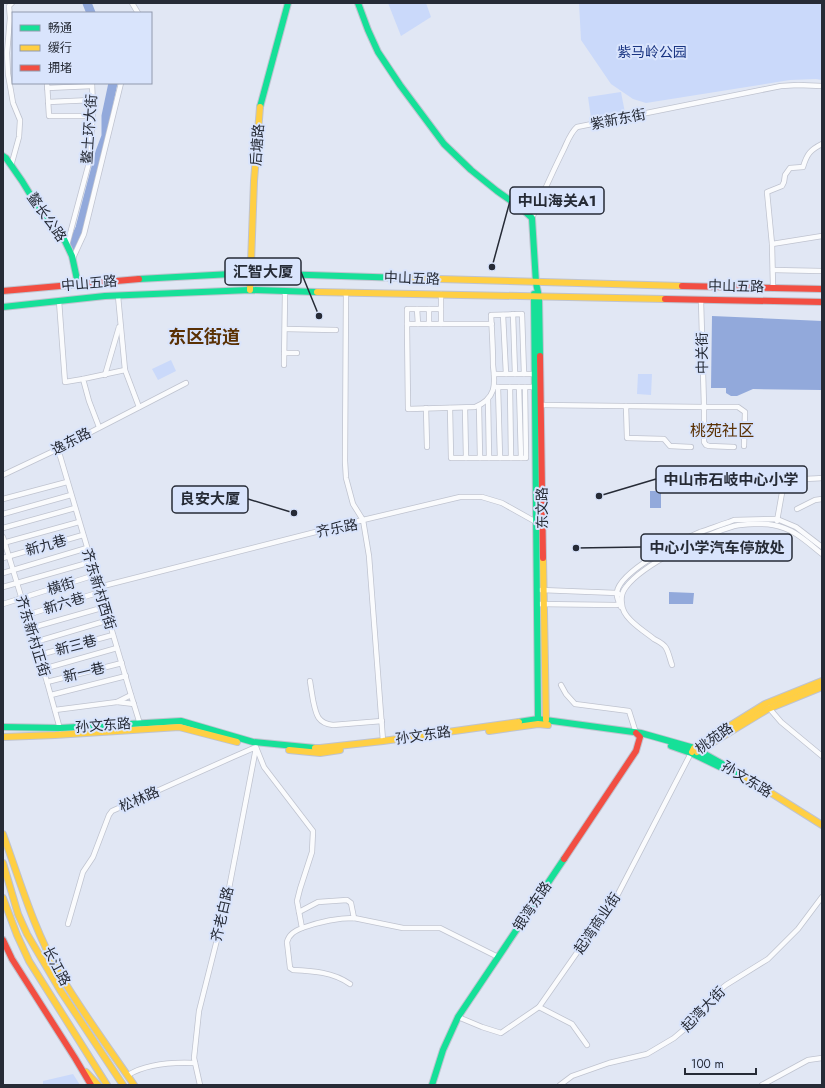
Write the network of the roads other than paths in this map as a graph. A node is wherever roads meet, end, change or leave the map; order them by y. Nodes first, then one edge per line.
1 (12, 3) edge
2 (132, 3) edge
3 (288, 3) edge
4 (358, 3) edge
5 (137, 12) edge
6 (92, 84) edge
7 (121, 84) edge
8 (47, 85) edge
9 (822, 86) edge
10 (93, 100) junction
11 (48, 102) junction
12 (92, 116) junction
13 (822, 144) edge
14 (3, 156) edge
15 (11, 166) junction
16 (532, 218) junction
17 (822, 236) edge
18 (772, 244) junction
19 (66, 245) junction
20 (72, 258) junction
21 (773, 270) junction
22 (822, 271) edge
23 (250, 273) junction
24 (536, 282) junction
25 (78, 284) junction
26 (773, 287) junction
27 (822, 289) edge
28 (250, 290) junction
29 (285, 291) junction
30 (3, 292) edge
31 (346, 292) junction
32 (441, 294) junction
33 (118, 296) junction
34 (536, 297) junction
35 (701, 300) junction
36 (59, 301) junction
37 (822, 302) edge
38 (3, 307) edge
39 (417, 309) junction
40 (428, 309) junction
41 (441, 309) junction
42 (513, 314) junction
43 (503, 315) junction
44 (407, 324) junction
45 (418, 324) junction
46 (429, 324) junction
47 (441, 324) junction
48 (492, 324) junction
49 (120, 325) junction
50 (285, 329) junction
51 (336, 330) dead end
52 (284, 353) junction
53 (297, 353) dead end
54 (284, 365) dead end
55 (125, 370) junction
56 (494, 374) junction
57 (506, 374) junction
58 (515, 374) junction
59 (524, 374) junction
60 (535, 374) junction
61 (105, 375) junction
62 (83, 379) junction
63 (186, 383) dead end
64 (496, 387) junction
65 (510, 387) junction
66 (522, 387) junction
67 (535, 387) junction
68 (488, 399) junction
69 (541, 405) junction
70 (479, 406) junction
71 (626, 406) junction
72 (704, 406) junction
73 (139, 407) junction
74 (426, 408) junction
75 (450, 408) junction
76 (465, 408) junction
77 (99, 427) junction
78 (691, 446) dead end
79 (744, 446) dead end
80 (427, 447) dead end
81 (734, 447) dead end
82 (58, 448) junction
83 (466, 458) junction
84 (480, 458) junction
85 (489, 458) junction
86 (500, 458) junction
87 (511, 458) junction
88 (3, 475) edge
89 (822, 478) edge
90 (67, 482) junction
91 (71, 495) junction
92 (3, 499) edge
93 (822, 499) edge
94 (75, 508) junction
95 (797, 509) dead end
96 (3, 514) edge
97 (777, 519) junction
98 (363, 520) junction
99 (79, 522) junction
100 (536, 522) junction
101 (776, 526) junction
102 (3, 528) edge
103 (83, 535) junction
104 (4, 541) edge
105 (822, 547) edge
106 (87, 548) junction
107 (822, 554) edge
108 (9, 556) junction
109 (3, 558) edge
110 (91, 562) junction
111 (14, 570) junction
112 (3, 573) edge
113 (95, 575) junction
114 (17, 583) junction
115 (3, 587) edge
116 (99, 587) junction
117 (537, 589) junction
118 (544, 590) junction
119 (100, 592) junction
120 (617, 593) junction
121 (622, 597) junction
122 (22, 598) junction
123 (3, 604) edge
124 (537, 604) junction
125 (544, 604) junction
126 (620, 604) junction
127 (105, 606) junction
128 (622, 610) junction
129 (27, 615) junction
130 (109, 620) junction
131 (31, 628) junction
132 (113, 635) junction
133 (35, 642) junction
134 (117, 648) junction
135 (39, 655) junction
136 (122, 663) junction
137 (672, 665) dead end
138 (43, 669) junction
139 (126, 676) junction
140 (310, 681) dead end
141 (822, 681) edge
142 (47, 682) junction
143 (561, 685) dead end
144 (822, 687) edge
145 (51, 695) junction
146 (131, 695) junction
147 (786, 698) junction
148 (118, 702) junction
149 (134, 704) junction
150 (769, 708) junction
151 (55, 710) junction
152 (538, 719) junction
153 (546, 720) junction
154 (382, 721) junction
155 (3, 723) edge
156 (140, 723) junction
157 (12, 726) junction
158 (3, 727) edge
159 (60, 728) junction
160 (142, 729) junction
161 (62, 735) junction
162 (638, 735) junction
163 (4, 738) edge
164 (383, 741) junction
165 (257, 745) junction
166 (695, 751) junction
167 (822, 756) edge
168 (822, 825) edge
169 (822, 830) edge
170 (3, 834) edge
171 (3, 863) edge
172 (822, 897) edge
173 (3, 898) edge
174 (299, 912) junction
175 (354, 918) junction
176 (68, 924) dead end
177 (302, 928) junction
178 (3, 940) edge
179 (498, 957) junction
180 (350, 984) dead end
181 (539, 1007) junction
182 (458, 1017) junction
183 (587, 1045) dead end
184 (75, 1058) junction
185 (822, 1058) edge
186 (195, 1063) junction
187 (113, 1070) junction
188 (128, 1075) junction
189 (91, 1085) edge
190 (98, 1085) edge
191 (107, 1085) edge
192 (123, 1085) edge
193 (128, 1085) edge
194 (134, 1085) edge
195 (200, 1085) edge
196 (432, 1085) edge
197 (560, 1085) edge
198 (762, 1085) edge

1 - 15 street
2 - 5 street
3 - 23 main road, 后塘路
4 - 16 main road
6 - 8 street
6 - 10 street, 鳌土环大街
7 - 20 street
8 - 11 street
9 - 16 street, 紫新东街
10 - 11 street
10 - 12 street, 鳌土环大街
11 - 12 street
12 - 19 street, 鳌土环大街
13 - 18 street
14 - 15 main road, 鳌长公路
15 - 19 main road, 鳌长公路
16 - 24 main road
17 - 18 street
18 - 21 street
19 - 20 main road, 鳌长公路
20 - 25 main road, 鳌长公路
21 - 22 street
21 - 26 street
23 - 24 main road, 中山五路
23 - 25 main road, 中山五路
23 - 28 main road, 后塘路
24 - 26 main road, 中山五路
24 - 34 main road
25 - 30 main road, 中山五路
26 - 27 main road, 中山五路
28 - 29 main road, 中山五路
28 - 33 main road, 中山五路
29 - 31 main road, 中山五路
29 - 50 street
31 - 32 main road, 中山五路
31 - 98 street
32 - 34 main road, 中山五路
32 - 41 street
33 - 36 main road, 中山五路
33 - 49 street
34 - 35 main road, 中山五路
34 - 60 main road, 东文路
34 - 69 main road, 东文路
35 - 37 main road, 中山五路
35 - 72 street, 中关街
36 - 38 main road, 中山五路
36 - 62 street
39 - 40 street
39 - 44 street
39 - 45 street
40 - 41 street
40 - 46 street
41 - 47 street
42 - 43 street
42 - 58 street
42 - 59 street
43 - 48 street
43 - 57 street
44 - 45 street
44 - 74 street
45 - 46 street
46 - 47 street
47 - 48 street
48 - 56 street
49 - 55 street
49 - 61 street
50 - 51 street
50 - 52 street
52 - 53 street
52 - 54 street
55 - 61 street
55 - 73 street
56 - 57 street
56 - 64 street
57 - 58 street
58 - 59 street
59 - 60 street
60 - 67 main road, 东文路
61 - 62 street
62 - 77 street
63 - 73 street, 逸东路
64 - 65 street
64 - 68 street
64 - 86 street
65 - 66 street
65 - 87 street
66 - 67 street
66 - 87 street
67 - 100 main road, 东文路
68 - 70 street
68 - 85 street
69 - 71 street
69 - 118 main road, 东文路
70 - 76 street
70 - 84 street
71 - 72 street
71 - 78 street
72 - 79 street
72 - 81 street, 中关街
73 - 77 street, 逸东路
74 - 75 street
74 - 80 street
75 - 76 street
75 - 83 street
76 - 83 street
77 - 82 street, 逸东路
82 - 88 street, 逸东路
82 - 90 street, 齐东新村西街
83 - 84 street
84 - 85 street
85 - 86 street
86 - 87 street
89 - 97 street
90 - 91 street, 齐东新村西街
90 - 92 street
91 - 94 street, 齐东新村西街
91 - 96 street
93 - 95 street
94 - 99 street, 齐东新村西街
94 - 102 street
97 - 101 street
97 - 105 street
97 - 120 street
98 - 100 street
98 - 116 street, 齐乐路
98 - 154 street, 齐乐路
99 - 103 street, 齐东新村西街
99 - 104 street
100 - 117 main road, 东文路
101 - 107 street
101 - 121 street
103 - 106 street, 齐东新村西街
103 - 108 street, 新九巷
104 - 108 street, 齐东新村正街
106 - 110 street, 齐东新村西街
106 - 111 street
108 - 109 street, 新九巷
108 - 111 street, 齐东新村正街
110 - 113 street, 齐东新村西街
110 - 114 street
111 - 112 street
111 - 114 street, 齐东新村正街
113 - 116 street, 齐东新村西街
113 - 122 street, 横街
114 - 115 street
114 - 122 street, 齐东新村正街
116 - 119 street, 齐东新村西街
117 - 118 street
117 - 124 main road, 东文路
118 - 120 street
118 - 125 main road, 东文路
119 - 127 street, 齐东新村西街
119 - 129 street, 新六巷
120 - 121 street
120 - 126 street
121 - 126 street
121 - 128 street
122 - 123 street, 横街
122 - 129 street, 齐东新村正街
124 - 125 street
124 - 152 main road, 东文路
125 - 126 street
125 - 153 main road, 东文路
126 - 128 street
127 - 130 street, 齐东新村西街
127 - 131 street
128 - 137 street
129 - 131 street, 齐东新村正街
130 - 132 street, 齐东新村西街
130 - 133 street
131 - 133 street, 齐东新村正街
132 - 134 street, 齐东新村西街
132 - 135 street, 新三巷
133 - 135 street, 齐东新村正街
134 - 136 street, 齐东新村西街
134 - 138 street
135 - 138 street, 齐东新村正街
136 - 139 street, 齐东新村西街
136 - 142 street, 新一巷
138 - 142 street, 齐东新村正街
139 - 145 street
139 - 146 street, 齐东新村西街
140 - 154 street
141 - 147 main road, 桃苑路
142 - 145 street, 齐东新村正街
143 - 162 street
144 - 147 main road, 桃苑路
145 - 151 street, 齐东新村正街
146 - 148 street
146 - 149 street, 齐东新村西街
147 - 150 main road, 桃苑路
147 - 166 main road, 桃苑路
148 - 149 street
148 - 151 street
149 - 156 street, 齐东新村西街
150 - 166 main road, 桃苑路
150 - 167 street
151 - 159 street, 齐东新村正街
152 - 153 main road, 孙文东路
152 - 164 main road, 孙文东路
153 - 162 main road, 孙文东路
154 - 164 street, 齐乐路
155 - 157 main road
156 - 159 main road, 孙文东路
156 - 160 street, 齐东新村西街
156 - 165 main road, 孙文东路
157 - 158 main road, 孙文东路
157 - 159 main road, 孙文东路
159 - 161 street, 齐东新村正街
160 - 161 main road, 孙文东路
160 - 165 main road, 孙文东路
161 - 163 main road, 孙文东路
162 - 165 main road, 孙文东路
162 - 166 main road, 孙文东路
162 - 179 main road, 银湾东路
164 - 165 main road, 孙文东路
165 - 174 street
165 - 176 street, 松林路
165 - 186 street, 齐老白路
166 - 168 main road, 孙文东路
166 - 169 main road, 孙文东路
166 - 181 street, 起湾商业街
170 - 188 main road, 长江路
171 - 187 main road, 长江路
172 - 197 street, 起湾大街
173 - 191 main road, 长江路
174 - 175 street
174 - 177 street
175 - 177 street
175 - 179 street
177 - 180 street
178 - 184 main road
179 - 182 main road, 银湾东路
181 - 182 street, 起湾商业街
181 - 183 street
182 - 196 main road, 银湾东路
184 - 189 main road
184 - 190 main road
185 - 198 street
186 - 188 street
186 - 195 street, 齐老白路
187 - 192 main road, 长江路
187 - 193 main road
188 - 194 main road, 长江路

